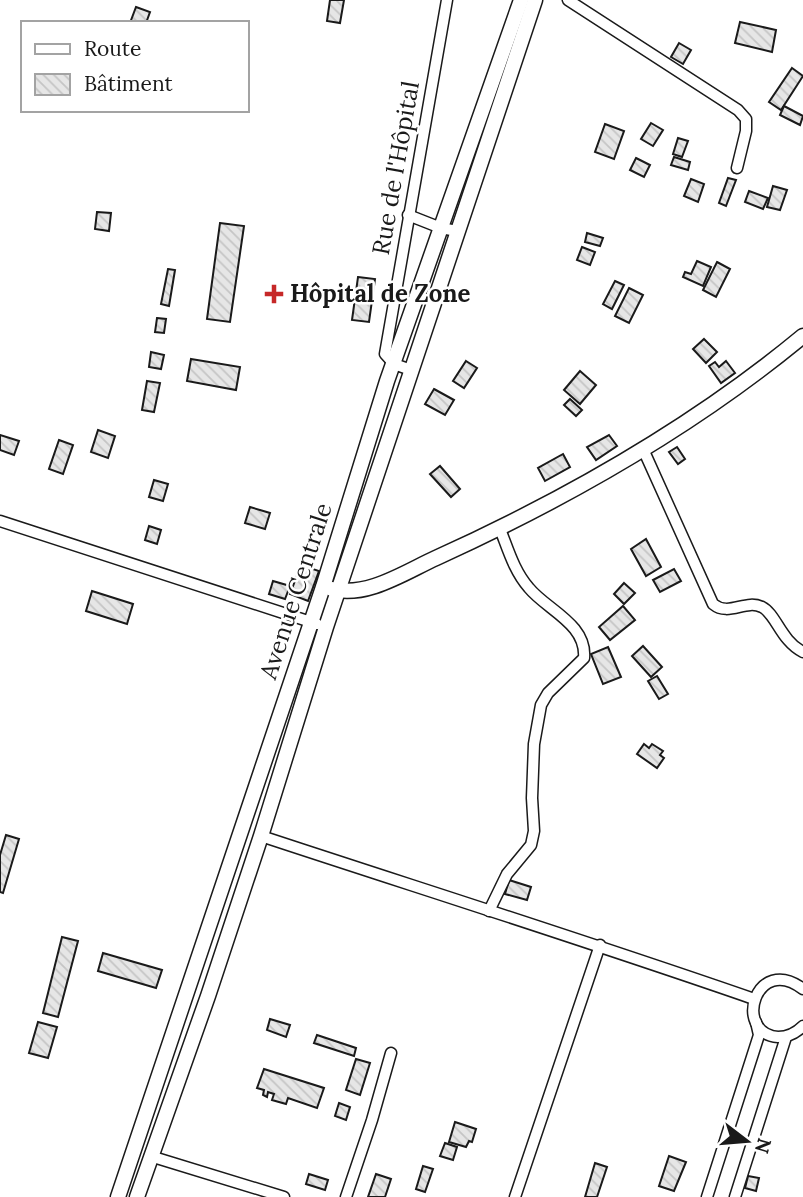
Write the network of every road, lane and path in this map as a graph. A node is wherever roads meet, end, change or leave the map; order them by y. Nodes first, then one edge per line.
1 (447, 0) edge
2 (522, 0) edge
3 (535, 0) edge
4 (568, 0) edge
5 (737, 168) dead end
6 (408, 215) junction
7 (441, 228) junction
8 (457, 231) junction
9 (803, 336) edge
10 (394, 364) junction
11 (411, 370) junction
12 (643, 449) junction
13 (0, 522) edge
14 (500, 529) junction
15 (323, 587) junction
16 (339, 591) junction
17 (310, 622) junction
18 (326, 627) junction
19 (803, 652) edge
20 (261, 836) junction
21 (489, 911) junction
22 (600, 945) junction
23 (800, 983) edge
24 (754, 999) junction
25 (756, 1022) junction
26 (803, 1026) edge
27 (786, 1037) junction
28 (391, 1053) dead end
29 (150, 1156) junction
30 (118, 1197) edge
31 (137, 1197) edge
32 (284, 1197) edge
33 (346, 1197) edge
34 (515, 1197) edge
35 (707, 1197) edge
36 (735, 1197) edge

1 - 6 street, Rue de l'Hôpital
2 - 7 street, Avenue Centrale
3 - 8 street, Avenue Centrale
4 - 5 street
6 - 7 street
6 - 10 street, Rue de l'Hôpital
7 - 8 street
7 - 10 street, Avenue Centrale
8 - 11 street, Avenue Centrale
9 - 12 street
10 - 11 street
10 - 15 street, Avenue Centrale
11 - 16 street, Avenue Centrale
12 - 14 street
12 - 19 street
13 - 17 street
14 - 16 street
14 - 21 street
15 - 16 street
15 - 17 street, Avenue Centrale
16 - 18 street, Avenue Centrale
17 - 18 street
17 - 30 street, Avenue Centrale
18 - 20 street, Avenue Centrale
20 - 21 street
20 - 29 street, Avenue Centrale
21 - 22 street
22 - 24 street
22 - 34 street
23 - 24 street
24 - 25 street
25 - 27 street
25 - 35 street
26 - 27 street
27 - 36 street
28 - 33 street
29 - 31 street, Avenue Centrale
29 - 32 street

